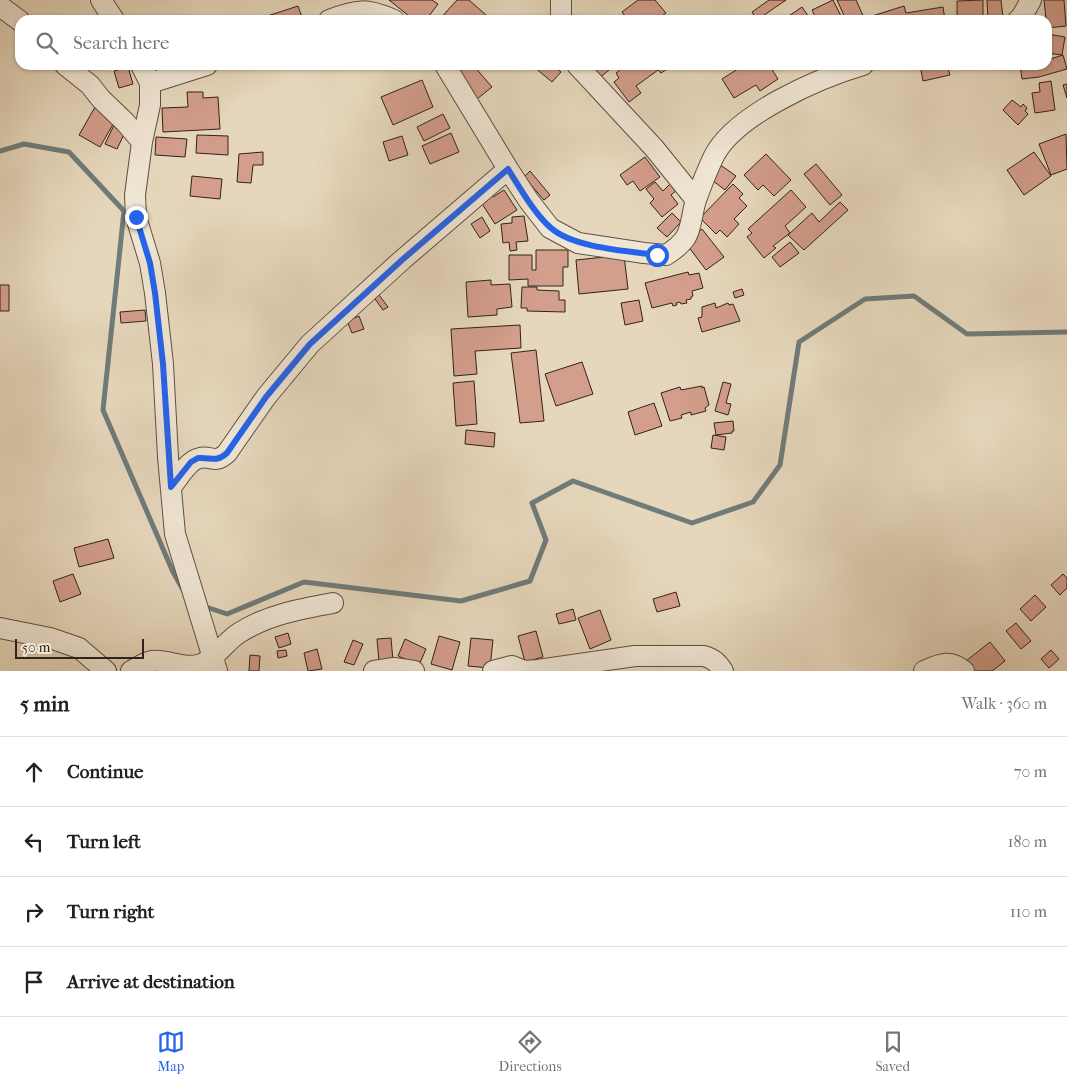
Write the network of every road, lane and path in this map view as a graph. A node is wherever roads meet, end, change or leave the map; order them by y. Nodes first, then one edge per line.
1 (101, 0) edge
2 (561, 0) edge
3 (1031, 0) edge
4 (364, 5) edge
5 (0, 6) edge
6 (111, 15) edge
7 (341, 15) edge
8 (383, 15) edge
9 (561, 15) edge
10 (1023, 15) edge
11 (15, 17) edge
12 (71, 70) edge
13 (144, 70) edge
14 (191, 70) edge
15 (448, 70) edge
16 (582, 70) edge
17 (850, 70) edge
18 (150, 83) junction
19 (142, 142) junction
20 (508, 169) junction
21 (696, 200) junction
22 (171, 487) junction
23 (333, 603) dead end
24 (0, 628) edge
25 (215, 664) edge
26 (106, 671) edge
27 (131, 671) edge
28 (374, 671) edge
29 (414, 671) edge
30 (493, 671) edge
31 (524, 671) edge
32 (723, 671) edge
33 (924, 671) edge
34 (964, 671) edge

1 - 6 street
2 - 9 street
3 - 10 street
4 - 7 street
4 - 8 street
5 - 11 street
12 - 19 street
13 - 18 street
14 - 18 street
15 - 20 street
16 - 21 street
17 - 21 street
18 - 19 street
19 - 22 street
20 - 21 street
20 - 22 street
22 - 25 street
23 - 25 street
24 - 26 street
25 - 27 street
28 - 29 street
30 - 31 street
31 - 32 street
33 - 34 street

